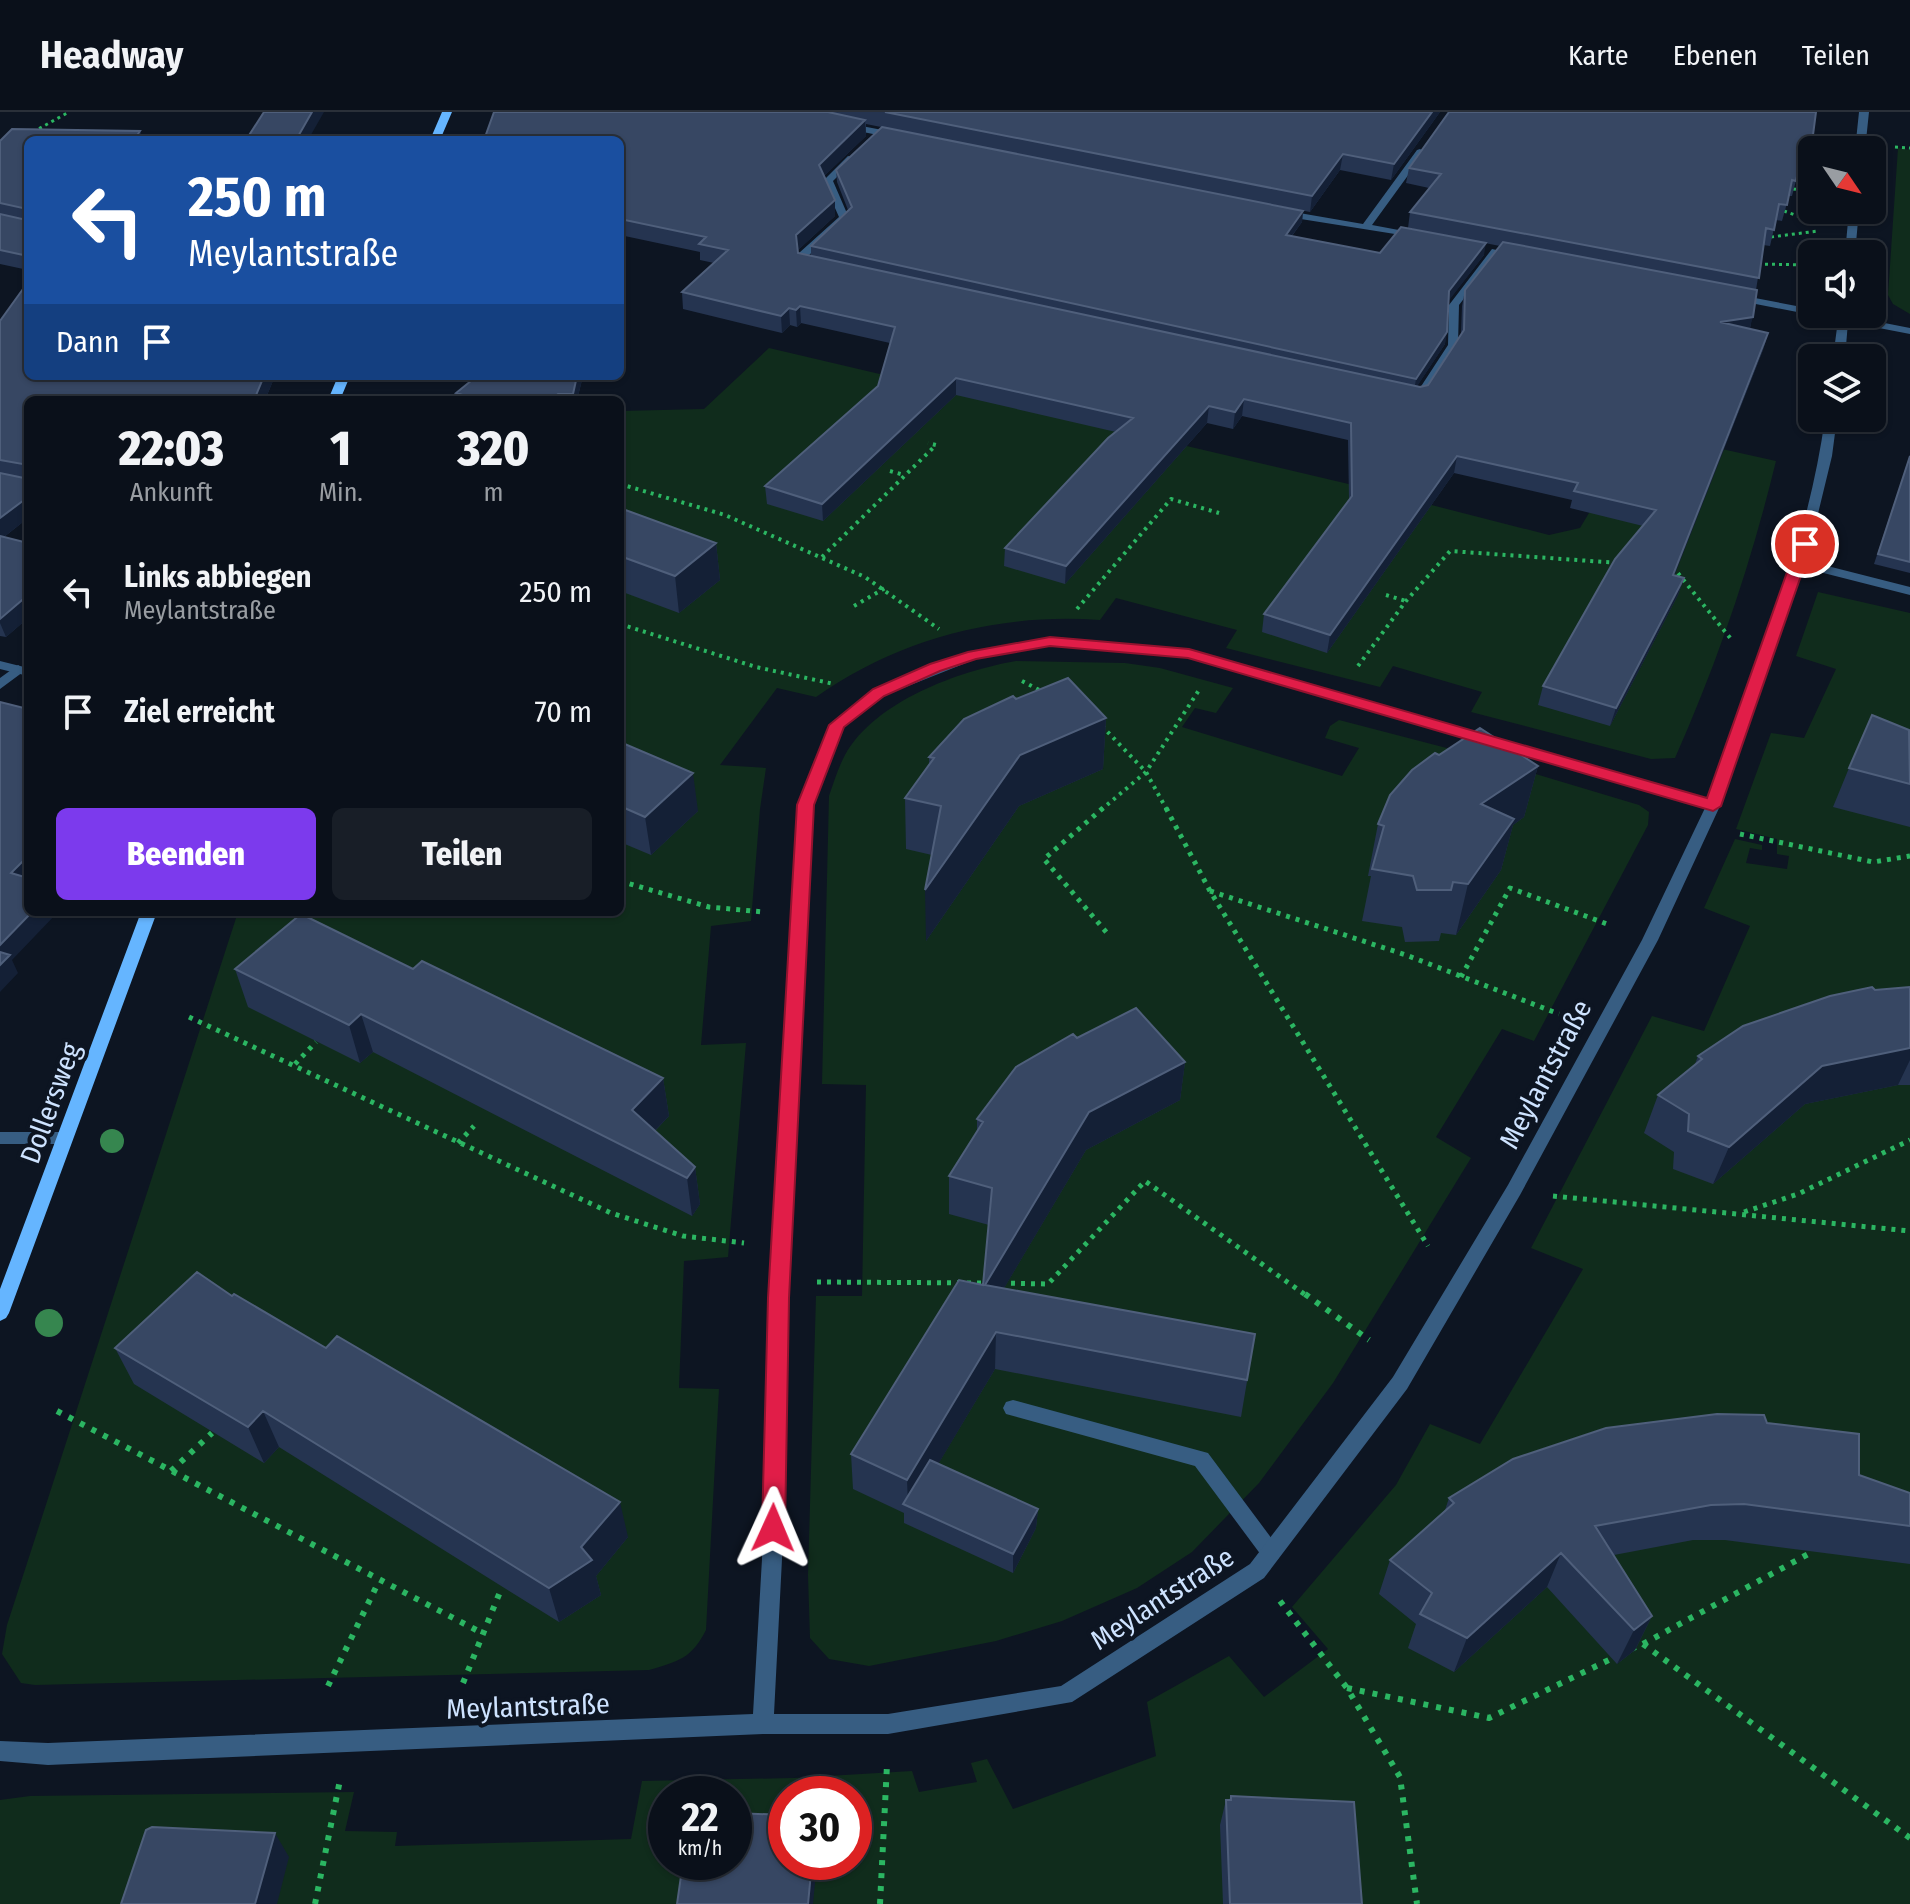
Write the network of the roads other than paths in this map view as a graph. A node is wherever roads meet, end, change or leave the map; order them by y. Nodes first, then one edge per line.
1 (447, 112) edge
2 (1864, 112) edge
3 (835, 123) edge
4 (879, 132) junction
5 (437, 136) edge
6 (1861, 136) edge
7 (913, 139) edge
8 (868, 142) edge
9 (1424, 147) edge
10 (858, 151) edge
11 (1271, 211) edge
12 (1367, 226) junction
13 (1433, 239) edge
14 (1479, 249) edge
15 (830, 272) edge
16 (1719, 294) edge
17 (1798, 309) edge
18 (1886, 326) edge
19 (1910, 331) edge
20 (1418, 398) edge
21 (1829, 432) edge
22 (1800, 563) junction
23 (1910, 591) edge
24 (0, 665) edge
25 (23, 671) edge
26 (0, 685) edge
27 (1713, 806) junction
28 (148, 916) edge
29 (0, 1138) edge
30 (65, 1138) junction
31 (0, 1313) edge
32 (1013, 1408) dead end
33 (1271, 1553) junction
34 (763, 1724) junction
35 (0, 1751) edge

1 - 5 main road
2 - 6 street
3 - 4 street
4 - 7 street
4 - 8 street
9 - 12 street
10 - 15 street
11 - 12 street
12 - 13 street
14 - 20 street
16 - 17 street
18 - 19 street
21 - 22 street, Meylantstraße
22 - 23 street
22 - 27 street, Meylantstraße
24 - 25 street
25 - 26 street
27 - 33 street, Meylantstraße
27 - 34 street
28 - 30 main road, Dollersweg
29 - 30 street
30 - 31 main road, Dollersweg
32 - 33 street
33 - 34 street, Meylantstraße
34 - 35 street, Meylantstraße

